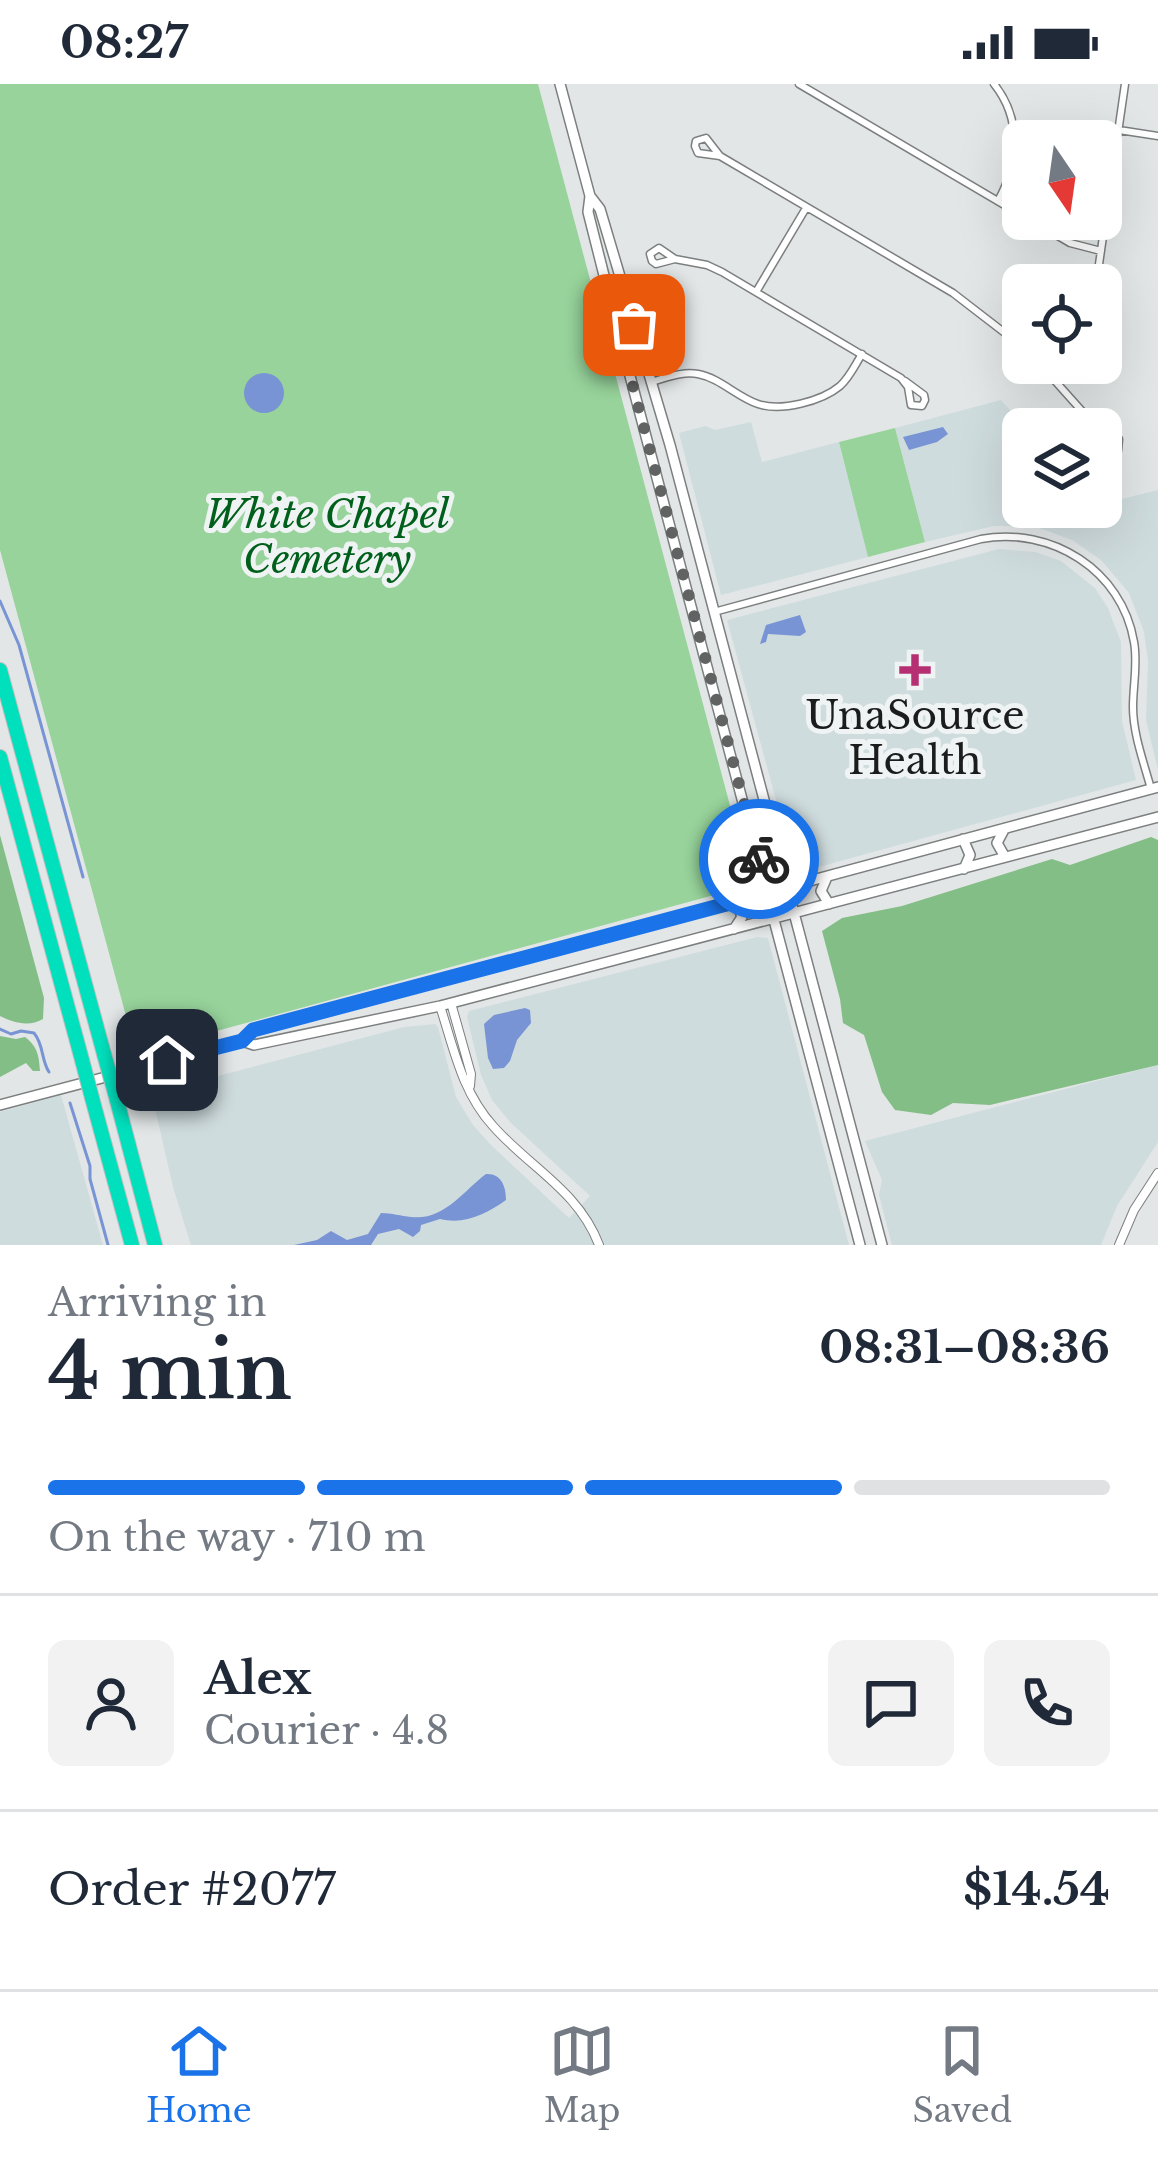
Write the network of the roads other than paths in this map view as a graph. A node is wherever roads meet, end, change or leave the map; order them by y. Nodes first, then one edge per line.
1 (560, 84) edge
2 (799, 84) edge
3 (994, 84) edge
4 (1125, 84) edge
5 (1120, 120) edge
6 (1122, 131) edge
7 (1158, 136) edge
8 (720, 156) dead end
9 (590, 196) junction
10 (998, 201) junction
11 (1002, 203) edge
12 (807, 207) junction
13 (1065, 240) edge
14 (1103, 240) edge
15 (1101, 251) junction
16 (675, 259) dead end
17 (1099, 264) edge
18 (757, 292) junction
19 (616, 323) junction
20 (634, 325) junction
21 (1002, 331) edge
22 (862, 354) junction
23 (904, 381) dead end
24 (651, 382) junction
25 (1061, 384) edge
26 (1081, 408) edge
27 (670, 445) junction
28 (649, 448) junction
29 (658, 484) junction
30 (680, 486) junction
31 (691, 608) junction
32 (713, 612) junction
33 (0, 670) edge
34 (717, 704) junction
35 (740, 706) junction
36 (0, 757) edge
37 (1156, 795) edge
38 (1154, 818) edge
39 (1005, 828) junction
40 (963, 839) junction
41 (758, 857) junction
42 (780, 857) junction
43 (1005, 857) junction
44 (964, 869) junction
45 (827, 877) junction
46 (788, 888) junction
47 (768, 893) junction
48 (736, 902) junction
49 (830, 904) junction
50 (795, 913) junction
51 (774, 919) junction
52 (734, 929) junction
53 (612, 936) junction
54 (572, 946) junction
55 (783, 950) junction
56 (805, 950) junction
57 (611, 962) junction
58 (570, 973) junction
59 (446, 980) junction
60 (421, 986) junction
61 (446, 1005) junction
62 (328, 1011) junction
63 (407, 1013) junction
64 (327, 1030) junction
65 (242, 1041) junction
66 (0, 1105) edge
67 (1158, 1172) edge
68 (853, 1217) junction
69 (875, 1217) junction
70 (132, 1245) edge
71 (155, 1245) edge
72 (598, 1245) edge
73 (860, 1245) edge
74 (883, 1245) edge
75 (1119, 1245) edge

1 - 9 main road
2 - 10 street
3 - 10 street
4 - 5 street
6 - 7 street
8 - 12 street
9 - 19 main road
9 - 20 main road
10 - 11 street
12 - 18 street
12 - 21 street
13 - 15 street
14 - 15 street
15 - 17 street
16 - 18 street
18 - 22 street
19 - 20 main road
19 - 28 main road
20 - 24 main road
22 - 23 street
22 - 24 street
24 - 27 main road
25 - 26 street
27 - 28 main road
27 - 30 main road
28 - 29 main road
29 - 30 main road
29 - 31 main road
30 - 32 main road
31 - 32 main road
31 - 34 main road
32 - 35 main road
32 - 37 street
33 - 71 highway, bridge
34 - 35 main road
34 - 41 main road
35 - 42 main road
36 - 70 highway, bridge
37 - 38 main road
37 - 39 main road
38 - 43 main road
39 - 40 main road
39 - 43 main road
40 - 44 main road
40 - 45 main road
41 - 42 main road
41 - 47 main road
42 - 46 main road
43 - 44 main road
44 - 49 main road
45 - 46 main road
45 - 49 main road
46 - 47 main road
46 - 50 main road
47 - 48 main road
47 - 51 main road
48 - 52 main road
48 - 53 main road
49 - 50 main road
50 - 51 main road
50 - 56 main road
51 - 52 main road
51 - 55 main road
52 - 57 main road
53 - 54 main road
53 - 57 main road
54 - 58 main road
54 - 59 main road
55 - 56 main road
55 - 68 main road
56 - 69 main road
57 - 58 main road
58 - 61 main road
59 - 60 main road
59 - 61 main road
60 - 62 main road
60 - 63 main road
61 - 63 main road
61 - 72 street
62 - 64 main road
62 - 65 main road
63 - 64 main road
64 - 65 main road
65 - 66 main road
67 - 75 street
68 - 69 main road
68 - 73 main road
69 - 74 main road

